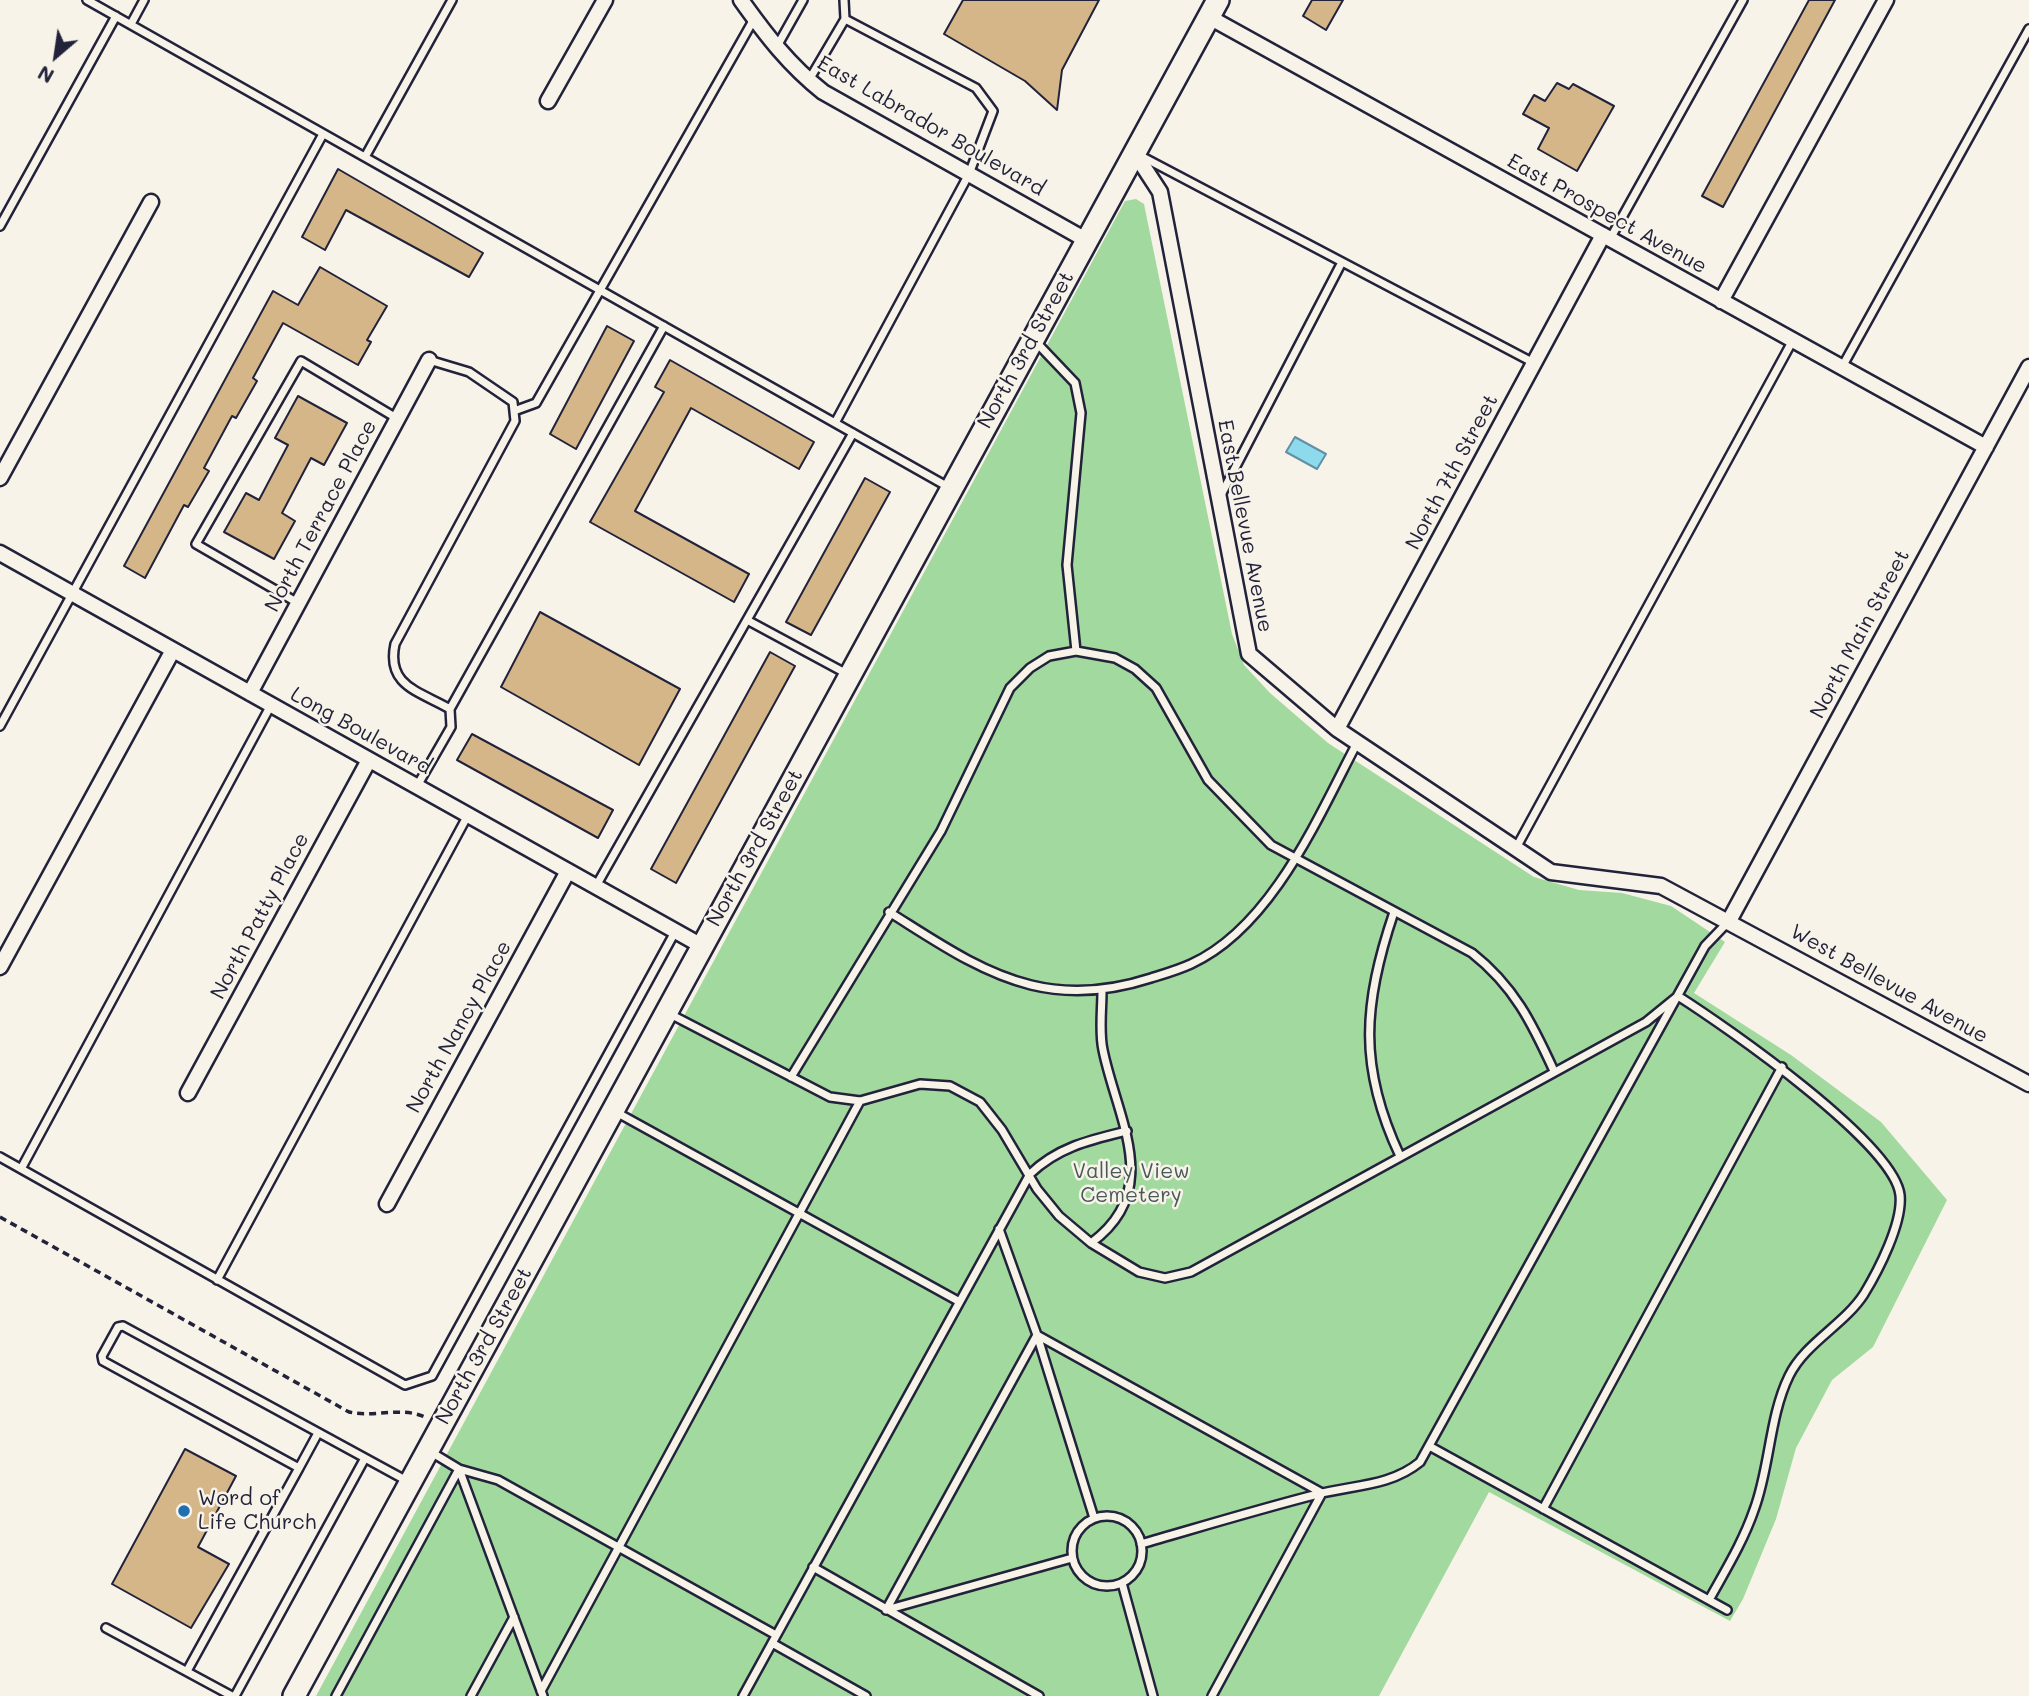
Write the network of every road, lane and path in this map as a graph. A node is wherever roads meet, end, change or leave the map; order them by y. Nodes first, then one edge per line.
1 (87, 0) edge
2 (145, 0) edge
3 (452, 0) edge
4 (606, 0) edge
5 (741, 0) edge
6 (803, 0) edge
7 (844, 0) edge
8 (1743, 0) edge
9 (1886, 0) edge
10 (1214, 8) edge
11 (116, 16) junction
12 (754, 18) junction
13 (845, 19) junction
14 (131, 24) junction
15 (2029, 29) edge
16 (776, 48) junction
17 (809, 81) junction
18 (548, 101) dead end
19 (323, 134) junction
20 (1134, 152) junction
21 (365, 157) junction
22 (969, 174) junction
23 (151, 202) dead end
24 (0, 226) edge
25 (1607, 237) junction
26 (1086, 240) junction
27 (1342, 262) junction
28 (600, 290) junction
29 (1721, 301) junction
30 (664, 326) junction
31 (1032, 339) junction
32 (1793, 340) junction
33 (429, 360) joint
34 (1534, 363) junction
35 (1842, 367) junction
36 (2029, 367) edge
37 (514, 411) junction
38 (398, 419) junction
39 (835, 423) junction
40 (853, 433) junction
41 (1986, 447) junction
42 (0, 478) edge
43 (951, 488) junction
44 (1218, 500) junction
45 (0, 553) edge
46 (72, 593) junction
47 (298, 603) junction
48 (747, 620) junction
49 (173, 650) junction
50 (1076, 651) junction
51 (849, 675) junction
52 (250, 693) junction
53 (271, 705) junction
54 (450, 709) junction
55 (0, 726) edge
56 (1337, 729) junction
57 (1357, 743) junction
58 (369, 760) junction
59 (417, 787) junction
60 (468, 816) junction
61 (1516, 848) junction
62 (1296, 861) junction
63 (568, 871) junction
64 (596, 887) junction
65 (889, 912) junction
66 (1394, 912) junction
67 (1729, 921) junction
68 (675, 932) junction
69 (702, 946) junction
70 (0, 967) edge
71 (1102, 991) junction
72 (1678, 996) junction
73 (666, 1012) junction
74 (1782, 1067) junction
75 (1554, 1071) junction
76 (791, 1077) junction
77 (2029, 1084) edge
78 (188, 1093) dead end
79 (860, 1101) junction
80 (613, 1110) junction
81 (1126, 1131) junction
82 (1399, 1156) junction
83 (0, 1157) edge
84 (21, 1169) junction
85 (1030, 1174) junction
86 (387, 1204) dead end
87 (799, 1211) junction
88 (0, 1217) edge
89 (999, 1229) junction
90 (1091, 1243) junction
91 (217, 1280) junction
92 (958, 1301) junction
93 (1037, 1335) junction
94 (428, 1418) dead end
95 (318, 1433) junction
96 (1430, 1447) junction
97 (428, 1450) junction
98 (365, 1458) junction
99 (299, 1468) junction
100 (459, 1469) junction
101 (410, 1483) junction
102 (1322, 1493) junction
103 (1543, 1509) junction
104 (1094, 1518) junction
105 (1141, 1544) junction
106 (617, 1547) junction
107 (1072, 1558) junction
108 (813, 1567) junction
109 (1122, 1583) junction
110 (1709, 1600) junction
111 (886, 1610) junction
112 (1727, 1610) dead end
113 (514, 1617) junction
114 (106, 1628) dead end
115 (776, 1635) junction
116 (772, 1643) junction
117 (187, 1671) junction
118 (542, 1693) edge
119 (233, 1696) edge
120 (294, 1696) edge
121 (336, 1696) edge
122 (471, 1696) edge
123 (743, 1696) edge
124 (866, 1696) edge
125 (1039, 1696) edge
126 (1153, 1696) edge
127 (1212, 1696) edge

1 - 11 lane
2 - 14 lane
3 - 21 lane
4 - 18 street
5 - 12 street, East Labrador Boulevard
6 - 16 lane
7 - 13 lane
8 - 25 lane
9 - 29 street
10 - 20 main road, North 3rd Street
10 - 25 street, East Prospect Avenue
11 - 14 lane
11 - 24 lane
12 - 16 street, East Labrador Boulevard
12 - 28 lane
13 - 17 lane
13 - 22 lane
14 - 19 lane
15 - 35 lane
16 - 17 street, East Labrador Boulevard
17 - 22 street, East Labrador Boulevard
19 - 21 lane
19 - 46 lane
20 - 26 main road, North 3rd Street
20 - 27 lane
20 - 44 street, East Bellevue Avenue
21 - 28 lane
22 - 26 street, East Labrador Boulevard
22 - 39 lane
23 - 42 street
25 - 29 street, East Prospect Avenue
25 - 34 street, North 7th Street
26 - 31 main road, North 3rd Street
27 - 34 lane
27 - 44 lane
28 - 30 lane
28 - 37 lane
29 - 32 street, East Prospect Avenue
30 - 39 lane
30 - 54 lane
31 - 43 main road, North 3rd Street
31 - 50 lane
32 - 35 street, East Prospect Avenue
32 - 61 lane
33 - 37 lane
33 - 38 street, North Terrace Place
34 - 56 street, North 7th Street
35 - 41 street, East Prospect Avenue
36 - 41 street, North Main Street
37 - 54 lane
38 - 47 street, North Terrace Place
38 - 47 lane
39 - 40 lane
40 - 43 lane
40 - 48 lane
41 - 67 street, North Main Street
43 - 51 main road, North 3rd Street
44 - 56 street, East Bellevue Avenue
45 - 46 street, Long Boulevard
46 - 49 street, Long Boulevard
46 - 55 lane
47 - 52 street, North Terrace Place
48 - 51 lane
48 - 64 lane
49 - 52 street, Long Boulevard
49 - 70 street
50 - 62 lane
50 - 65 lane
51 - 69 main road, North 3rd Street
52 - 53 street, Long Boulevard
53 - 58 street, Long Boulevard
53 - 84 lane
54 - 59 lane
56 - 57 street, East Bellevue Avenue
57 - 61 street, East Bellevue Avenue
57 - 62 lane
58 - 59 street, Long Boulevard
58 - 78 street, North Patty Place
59 - 60 street, Long Boulevard
60 - 63 street, Long Boulevard
60 - 91 lane
61 - 67 street, East Bellevue Avenue
62 - 66 lane
62 - 71 lane
63 - 64 street, Long Boulevard
63 - 86 street, North Nancy Place
64 - 68 street, Long Boulevard
65 - 71 lane
65 - 76 lane
66 - 75 lane
66 - 82 lane
67 - 72 lane
67 - 77 street, West Bellevue Avenue
68 - 69 street, Long Boulevard
68 - 91 lane
69 - 73 main road, North 3rd Street
71 - 81 lane
72 - 74 lane
72 - 75 lane
72 - 96 lane
73 - 76 lane
73 - 80 main road, North 3rd Street
74 - 103 lane
74 - 110 lane
75 - 82 lane
76 - 79 lane
79 - 85 lane
79 - 87 lane
80 - 87 lane
80 - 97 main road, North 3rd Street
81 - 85 lane
81 - 90 lane
82 - 90 lane
83 - 84 lane
84 - 91 lane
85 - 89 lane
85 - 90 lane
87 - 92 lane
87 - 106 lane
88 - 94 path
89 - 92 lane
89 - 93 lane
92 - 108 lane
93 - 102 lane
93 - 104 lane
93 - 111 lane
95 - 98 lane
95 - 99 lane
95 - 99 lane
96 - 102 lane
96 - 103 lane
97 - 100 lane
97 - 101 main road, North 3rd Street
98 - 101 lane
98 - 119 lane
99 - 117 lane
100 - 106 lane
100 - 113 lane
100 - 121 lane
101 - 120 main road, North 3rd Street
102 - 105 lane
102 - 127 lane
103 - 110 lane
104 - 105 lane
104 - 107 lane
105 - 109 lane
106 - 115 lane
106 - 118 lane
107 - 109 lane
107 - 111 lane
108 - 111 lane
108 - 115 lane
109 - 126 lane
110 - 112 lane
111 - 125 lane
113 - 118 lane
113 - 122 lane
114 - 117 lane
115 - 116 lane
116 - 123 lane
116 - 124 lane
117 - 119 lane

